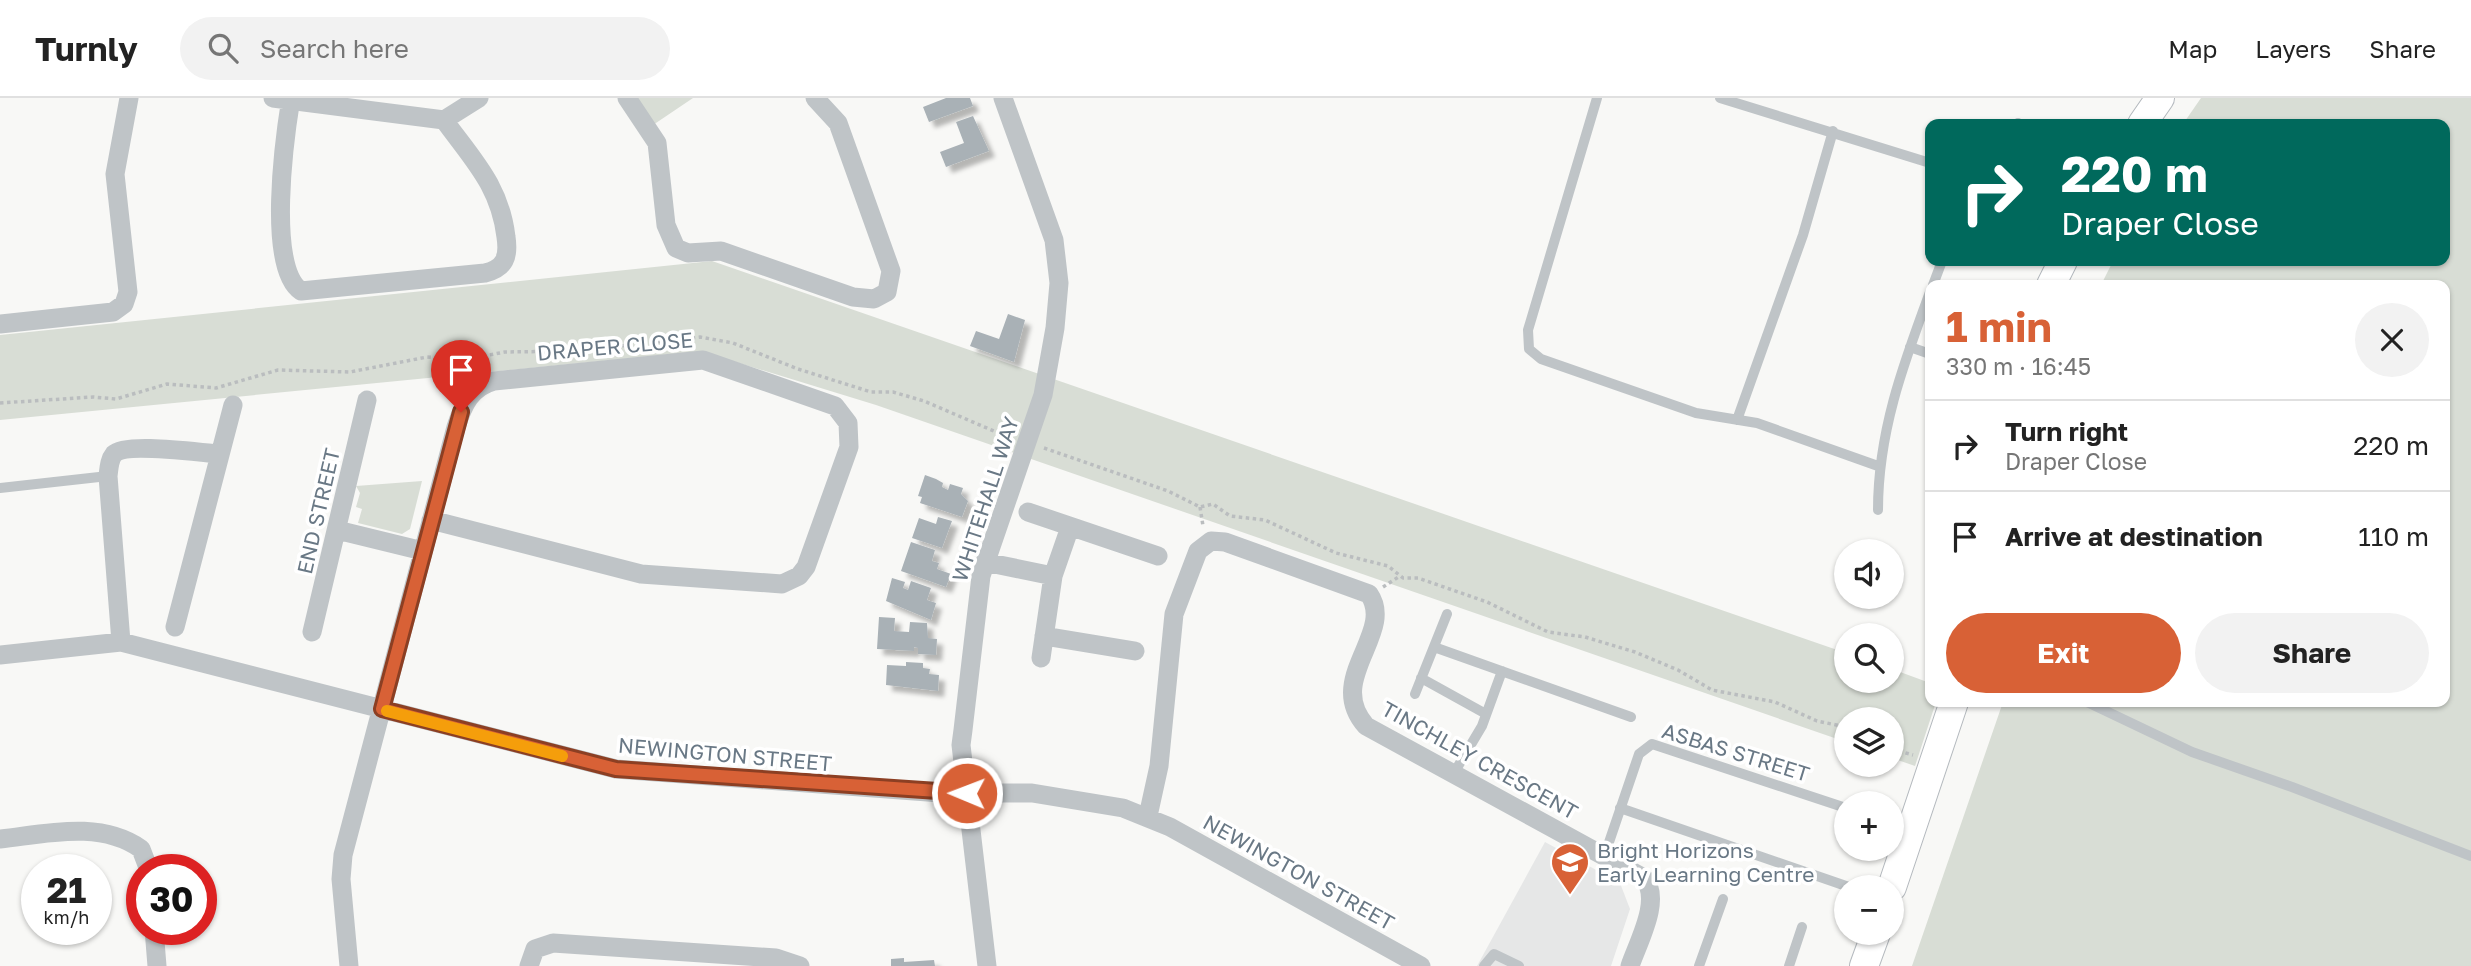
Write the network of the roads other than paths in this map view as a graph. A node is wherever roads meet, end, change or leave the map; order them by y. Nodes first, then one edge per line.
1 (129, 98) edge
2 (479, 98) edge
3 (627, 98) edge
4 (815, 98) edge
5 (1003, 98) edge
6 (1597, 98) edge
7 (1720, 98) edge
8 (2141, 98) edge
9 (2160, 98) edge
10 (285, 99) edge
11 (2127, 119) edge
12 (2145, 119) edge
13 (444, 120) junction
14 (1833, 131) junction
15 (1925, 161) edge
16 (1925, 306) edge
17 (0, 324) edge
18 (1910, 347) junction
19 (1925, 352) edge
20 (367, 401) dead end
21 (233, 405) dead end
22 (1737, 420) junction
23 (220, 454) junction
24 (1878, 466) junction
25 (108, 476) junction
26 (0, 488) edge
27 (1878, 510) dead end
28 (1028, 512) dead end
29 (431, 520) junction
30 (1070, 527) junction
31 (337, 530) junction
32 (423, 551) junction
33 (1158, 556) dead end
34 (985, 562) junction
35 (1053, 576) junction
36 (1447, 614) dead end
37 (175, 627) dead end
38 (312, 632) dead end
39 (1044, 636) junction
40 (121, 642) junction
41 (1434, 647) junction
42 (1135, 651) dead end
43 (0, 655) edge
44 (1041, 658) dead end
45 (1502, 671) junction
46 (1421, 678) junction
47 (1415, 694) dead end
48 (1952, 707) edge
49 (2098, 707) edge
50 (382, 709) junction
51 (1486, 714) junction
52 (1631, 717) dead end
53 (1454, 773) junction
54 (967, 793) junction
55 (1834, 804) edge
56 (1620, 808) junction
57 (1148, 816) junction
58 (0, 839) edge
59 (143, 854) edge
60 (1605, 854) junction
61 (2471, 856) edge
62 (1896, 875) edge
63 (1834, 882) edge
64 (1723, 898) dead end
65 (1802, 927) dead end
66 (155, 945) edge
67 (1872, 945) edge
68 (157, 966) edge
69 (349, 966) edge
70 (529, 966) edge
71 (800, 966) edge
72 (987, 966) edge
73 (1421, 966) edge
74 (1484, 966) edge
75 (1519, 966) edge
76 (1630, 966) edge
77 (1699, 966) edge
78 (1789, 966) edge
79 (1864, 966) edge

1 - 17 street
2 - 13 street
3 - 4 street
5 - 34 street, WHITEHALL WAY
6 - 22 lane
7 - 14 lane
8 - 11 street
9 - 12 street
10 - 13 street
10 - 13 street
14 - 15 lane
14 - 22 lane
16 - 18 lane
18 - 19 lane
18 - 24 lane
20 - 31 street, END STREET
21 - 23 street
22 - 24 lane
23 - 25 street
23 - 37 street
24 - 27 lane
25 - 26 lane
25 - 40 street
28 - 30 street
29 - 29 street, DRAPER CLOSE
29 - 32 street, DRAPER CLOSE
30 - 33 street
30 - 35 street
31 - 32 street
31 - 38 street, END STREET
32 - 50 street, DRAPER CLOSE
34 - 35 street
34 - 54 street, WHITEHALL WAY
35 - 39 street
36 - 41 lane
39 - 42 street
39 - 44 street
40 - 43 street, NEWINGTON STREET
40 - 50 street, NEWINGTON STREET
41 - 45 lane
41 - 46 lane
45 - 51 lane
45 - 52 lane
46 - 47 lane
46 - 51 lane
48 - 62 street
49 - 61 lane
50 - 54 street, NEWINGTON STREET
50 - 69 street, DRAPER CLOSE
51 - 53 lane
53 - 57 street, TINCHLEY CRESCENT
53 - 60 street, TINCHLEY CRESCENT
54 - 57 street, NEWINGTON STREET
54 - 72 street, WHITEHALL WAY
55 - 56 lane, ASBAS STREET
56 - 60 lane, ASBAS STREET
56 - 63 lane
57 - 73 street, NEWINGTON STREET
58 - 59 street
60 - 76 street, TINCHLEY CRESCENT
64 - 77 lane
65 - 78 lane
66 - 68 street
67 - 79 street
70 - 71 street
74 - 75 lane

